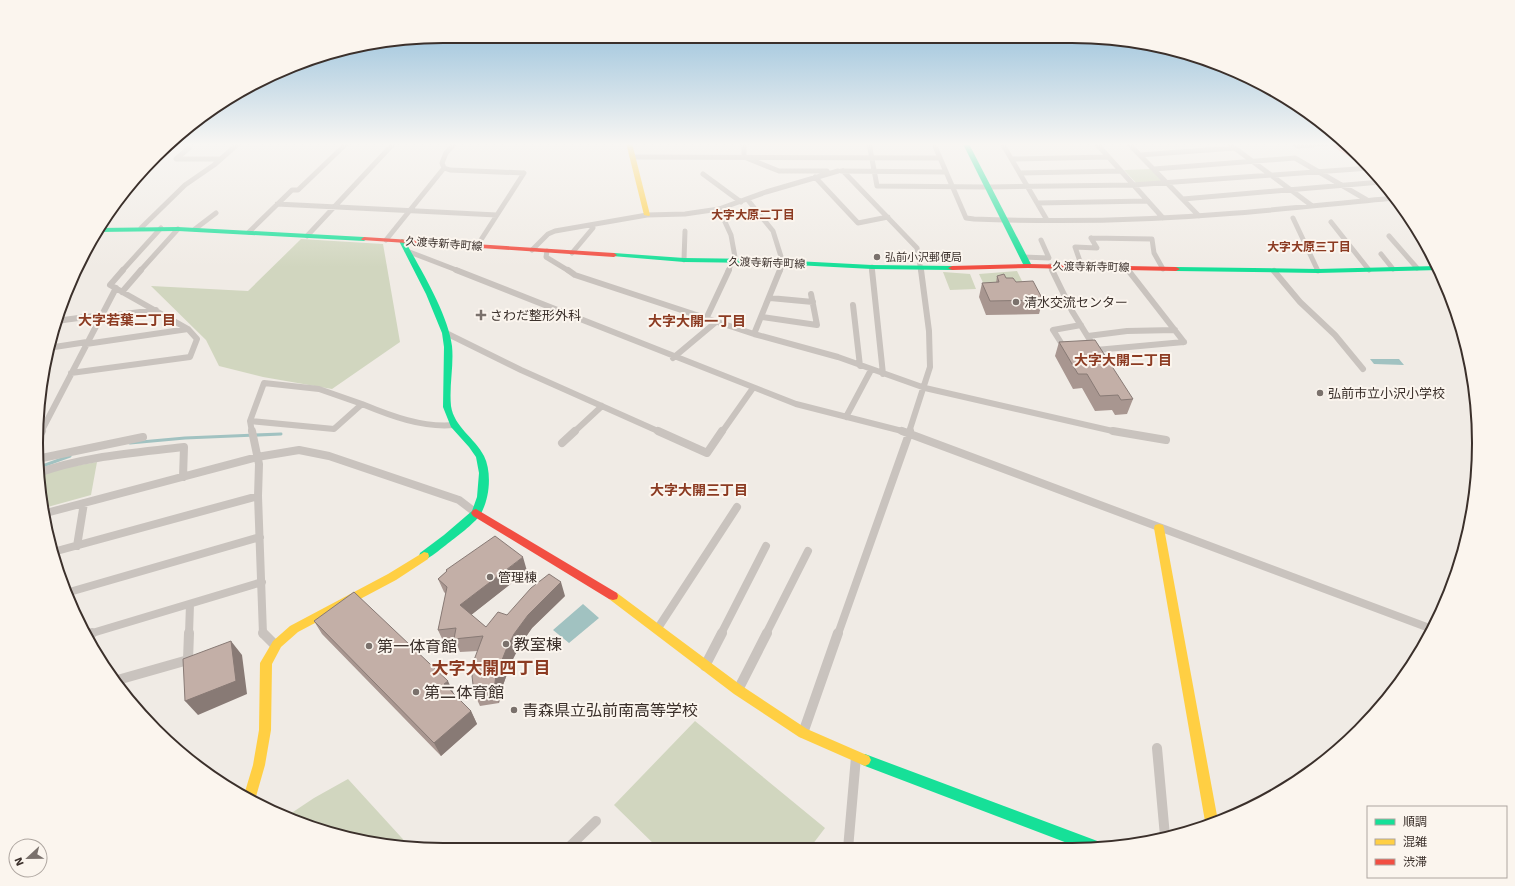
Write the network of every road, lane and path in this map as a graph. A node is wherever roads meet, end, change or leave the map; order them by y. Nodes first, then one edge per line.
1 (186, 184) edge
2 (304, 184) edge
3 (355, 184) edge
4 (431, 184) edge
5 (517, 184) edge
6 (639, 184) edge
7 (717, 184) edge
8 (792, 184) edge
9 (822, 184) edge
10 (854, 184) edge
11 (877, 184) edge
12 (1026, 184) edge
13 (1156, 184) edge
14 (1168, 184) edge
15 (1283, 184) edge
16 (1338, 184) edge
17 (1358, 184) edge
18 (1133, 185) junction
19 (1341, 186) junction
20 (952, 187) junction
21 (988, 187) junction
22 (1028, 187) junction
23 (1290, 190) junction
24 (1389, 198) edge
25 (747, 199) junction
26 (1183, 199) junction
27 (1367, 200) junction
28 (741, 202) junction
29 (1148, 202) junction
30 (1037, 203) junction
31 (277, 204) junction
32 (1311, 205) junction
33 (334, 207) junction
34 (720, 208) junction
35 (409, 211) junction
36 (216, 213) dead end
37 (497, 215) junction
38 (647, 215) junction
39 (1199, 216) junction
40 (888, 217) junction
41 (1163, 218) junction
42 (1293, 218) dead end
43 (1004, 220) junction
44 (1047, 220) junction
45 (1331, 222) dead end
46 (593, 225) junction
47 (141, 228) junction
48 (161, 228) junction
49 (178, 228) junction
50 (195, 229) junction
51 (105, 230) edge
52 (685, 231) dead end
53 (249, 232) junction
54 (307, 236) junction
55 (1389, 236) dead end
56 (386, 240) junction
57 (1041, 240) dead end
58 (402, 241) junction
59 (477, 246) junction
60 (532, 250) junction
61 (407, 251) junction
62 (547, 251) junction
63 (572, 253) junction
64 (1380, 254) dead end
65 (1023, 257) junction
66 (684, 260) junction
67 (734, 261) junction
68 (783, 263) junction
69 (1028, 266) junction
70 (1050, 266) junction
71 (872, 267) junction
72 (1082, 267) junction
73 (921, 268) junction
74 (1126, 268) junction
75 (1417, 268) junction
76 (1432, 268) edge
77 (1162, 269) junction
78 (1393, 269) junction
79 (1369, 270) junction
80 (1274, 271) junction
81 (1318, 271) junction
82 (116, 288) junction
83 (122, 292) junction
84 (811, 294) dead end
85 (770, 298) junction
86 (813, 302) junction
87 (853, 305) dead end
88 (156, 310) junction
89 (101, 316) junction
90 (762, 317) junction
91 (706, 319) junction
92 (62, 321) edge
93 (716, 322) junction
94 (1081, 325) junction
95 (188, 330) junction
96 (1175, 330) junction
97 (446, 333) junction
98 (754, 334) junction
99 (1088, 336) junction
100 (87, 343) junction
101 (55, 347) edge
102 (1064, 349) edge
103 (673, 358) junction
104 (860, 366) junction
105 (1363, 369) dead end
106 (871, 370) junction
107 (71, 373) junction
108 (883, 374) junction
109 (753, 388) junction
110 (925, 388) junction
111 (362, 404) junction
112 (602, 406) junction
113 (846, 416) junction
114 (250, 421) junction
115 (454, 425) junction
116 (44, 427) edge
117 (910, 433) junction
118 (143, 437) dead end
119 (1166, 440) dead end
120 (562, 443) dead end
121 (257, 457) junction
122 (44, 458) edge
123 (44, 470) edge
124 (183, 477) junction
125 (258, 496) junction
126 (84, 503) junction
127 (737, 507) dead end
128 (49, 512) edge
129 (476, 513) junction
130 (1159, 528) junction
131 (260, 537) junction
132 (77, 546) junction
133 (766, 546) dead end
134 (58, 551) edge
135 (808, 551) dead end
136 (262, 582) junction
137 (72, 593) edge
138 (190, 604) junction
139 (1427, 627) edge
140 (658, 628) junction
141 (92, 633) edge
142 (275, 645) junction
143 (705, 666) junction
144 (120, 679) edge
145 (738, 690) junction
146 (803, 733) junction
147 (1157, 748) dead end
148 (856, 757) junction
149 (251, 794) edge
150 (1211, 818) edge
151 (596, 821) dead end
152 (1165, 832) edge
153 (573, 843) edge
154 (849, 843) edge
155 (1083, 843) edge

1 - 47 street
2 - 31 street
3 - 33 street
4 - 35 street
5 - 37 street
6 - 38 street
7 - 28 street
8 - 25 street
9 - 40 street
10 - 40 street
11 - 20 street
12 - 22 street
13 - 18 street
14 - 26 street
15 - 23 street
16 - 19 street
17 - 19 street
18 - 22 street
18 - 29 street
19 - 23 street
19 - 27 street
20 - 21 street
20 - 43 street
21 - 22 street
21 - 43 street
22 - 30 street
23 - 26 street
23 - 32 street
24 - 27 street
25 - 28 street
25 - 68 street
26 - 39 street
27 - 32 street
28 - 34 street
29 - 30 street
29 - 41 street
30 - 44 street
31 - 33 street
31 - 53 street
32 - 39 street
33 - 35 street
33 - 54 street
34 - 38 street
34 - 67 street
35 - 37 street
35 - 56 street
36 - 50 street
37 - 59 street
38 - 46 street
39 - 41 street
40 - 73 street
41 - 44 street
42 - 81 street
43 - 44 street
43 - 65 street
45 - 79 street
46 - 60 street
46 - 63 street
47 - 48 street, 久渡寺新寺町線
47 - 51 street, 久渡寺新寺町線
48 - 49 street, 久渡寺新寺町線
48 - 82 street
49 - 50 street, 久渡寺新寺町線
49 - 83 street
50 - 53 street, 久渡寺新寺町線
52 - 66 street
53 - 54 street, 久渡寺新寺町線
54 - 56 street, 久渡寺新寺町線
55 - 75 street
56 - 58 street, 久渡寺新寺町線
57 - 65 street
58 - 59 street, 久渡寺新寺町線
58 - 61 street
59 - 60 street, 久渡寺新寺町線
60 - 62 street, 久渡寺新寺町線
61 - 97 street
61 - 103 street
62 - 63 street, 久渡寺新寺町線
62 - 91 street
63 - 66 street, 久渡寺新寺町線
64 - 78 street
65 - 69 street
66 - 67 street, 久渡寺新寺町線
67 - 68 street, 久渡寺新寺町線
67 - 91 street
68 - 71 street, 久渡寺新寺町線
68 - 85 street
69 - 70 street, 久渡寺新寺町線
69 - 73 street, 久渡寺新寺町線
70 - 72 street, 久渡寺新寺町線
70 - 94 street
71 - 73 street, 久渡寺新寺町線
71 - 108 street
72 - 74 street, 久渡寺新寺町線
72 - 77 street
73 - 110 street
74 - 77 street, 久渡寺新寺町線
74 - 96 street
75 - 76 street, 久渡寺新寺町線
75 - 78 street, 久渡寺新寺町線
77 - 80 street, 久渡寺新寺町線
78 - 79 street, 久渡寺新寺町線
79 - 81 street, 久渡寺新寺町線
80 - 81 street, 久渡寺新寺町線
80 - 105 street
82 - 83 street
82 - 89 street
83 - 88 street
84 - 86 street
85 - 86 street
85 - 90 street
86 - 90 street
87 - 104 street
88 - 89 street
88 - 95 street
89 - 92 street
89 - 100 street
90 - 98 street
91 - 93 street
93 - 98 street
93 - 103 street
94 - 99 street
94 - 102 street
95 - 100 street
95 - 107 street
96 - 99 street
96 - 99 street
97 - 112 street
97 - 115 street
98 - 104 street
100 - 101 street
100 - 107 street
103 - 109 street
104 - 106 street
106 - 108 street
106 - 113 street
107 - 116 street
108 - 110 street
109 - 112 street
109 - 113 street
110 - 117 street
110 - 119 street
111 - 114 street
111 - 114 street
111 - 115 street
112 - 120 street
113 - 117 street
114 - 121 street
115 - 129 street
117 - 130 street
117 - 146 street
118 - 122 street
121 - 124 street
121 - 125 street
121 - 129 street
123 - 124 street
124 - 126 street
125 - 131 street
125 - 132 street
126 - 128 street
126 - 132 street
127 - 140 street
129 - 140 street
129 - 142 street
130 - 139 street
130 - 150 street
131 - 136 street
131 - 137 street
132 - 134 street
133 - 143 street
135 - 145 street
136 - 138 street
136 - 142 street
138 - 141 street
138 - 144 street
140 - 143 street
142 - 149 street
143 - 145 street
145 - 146 street
146 - 148 street
147 - 152 street
148 - 154 street
148 - 155 street
151 - 153 street

